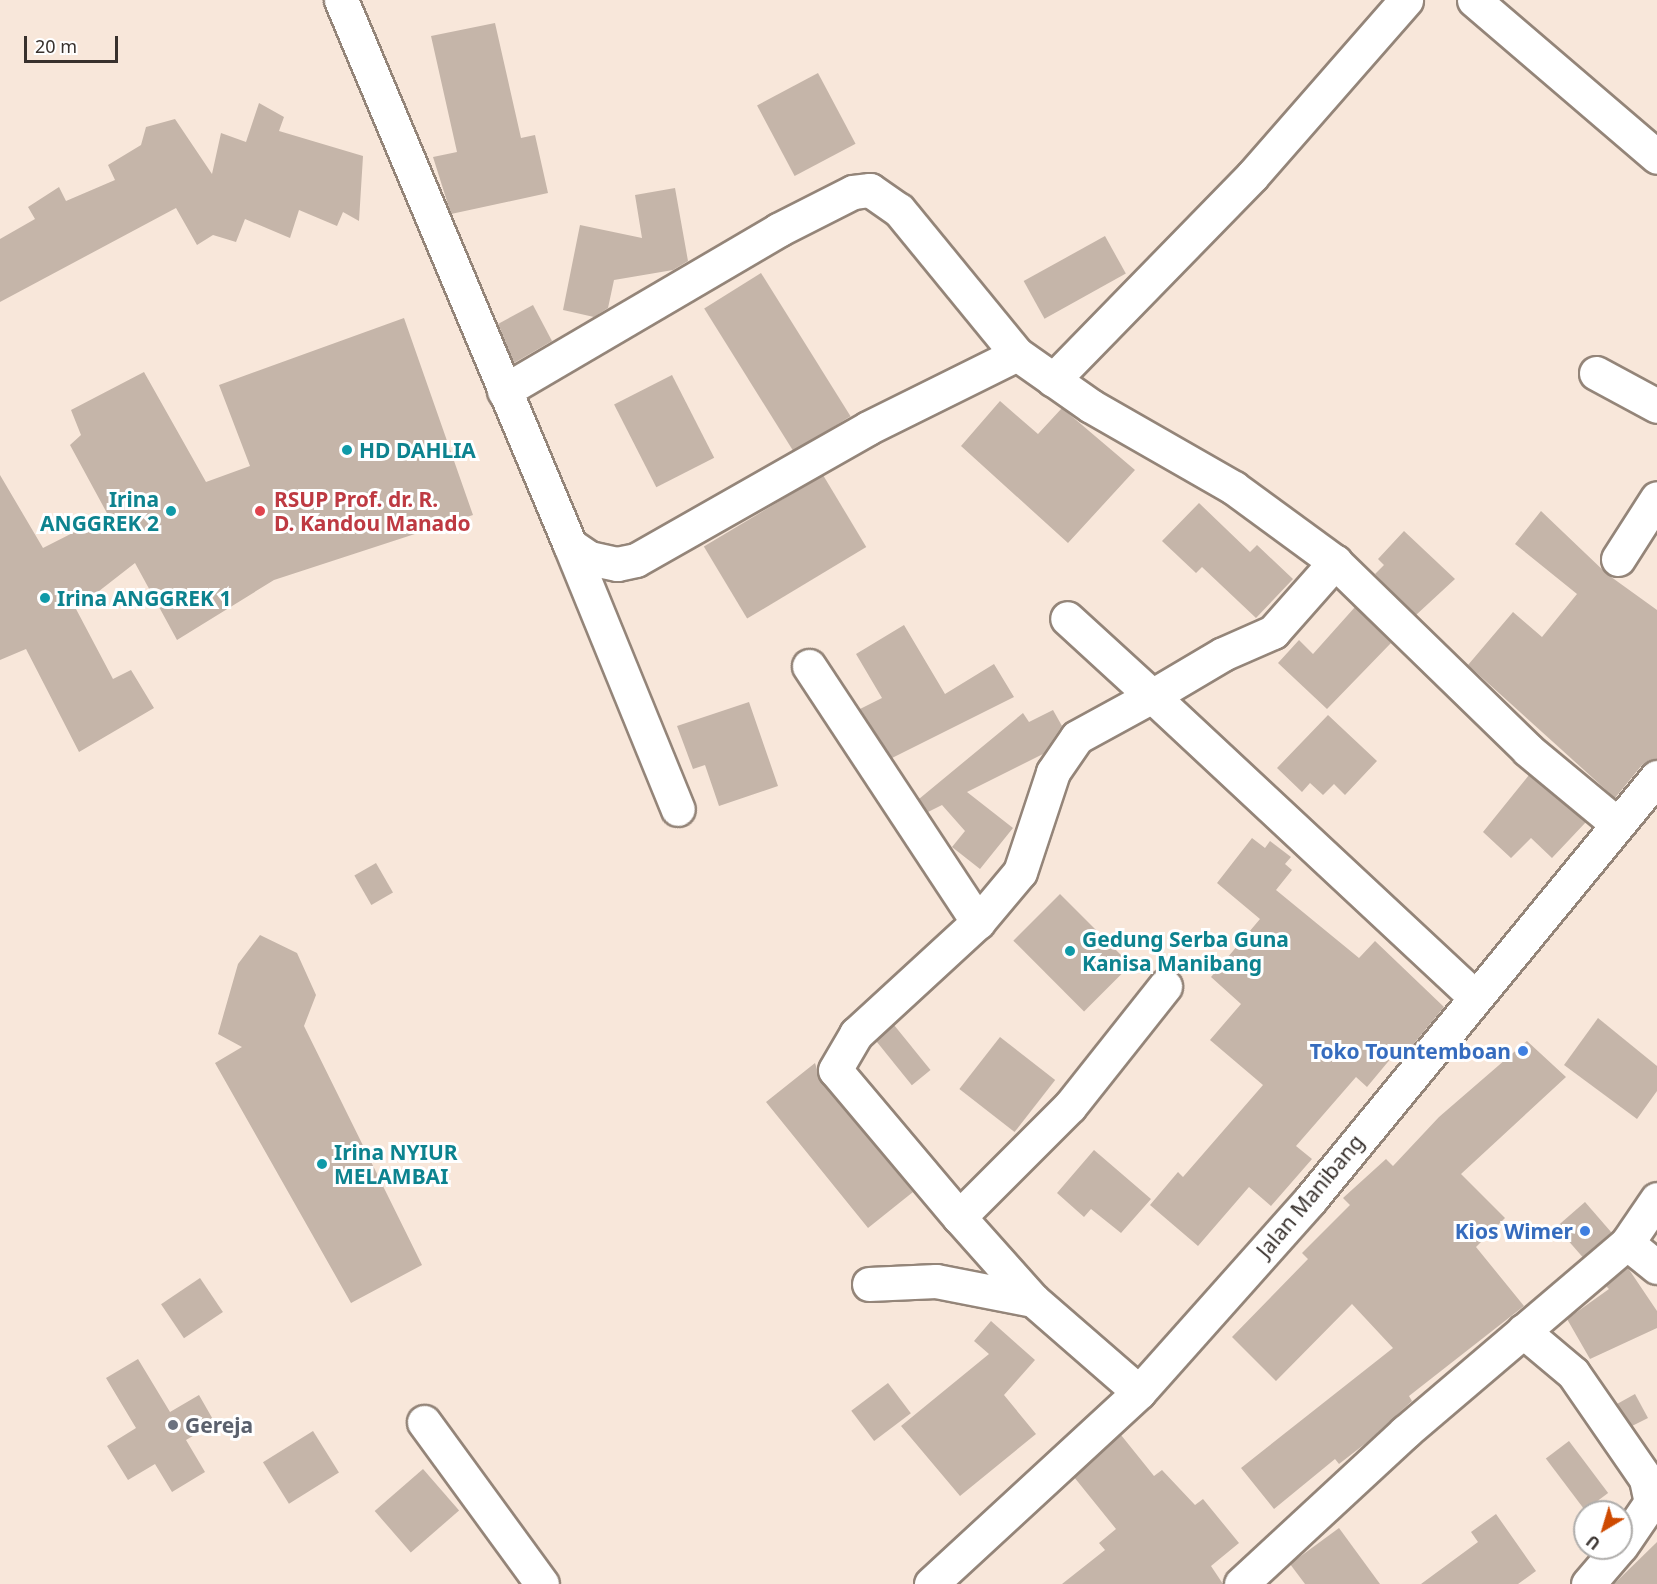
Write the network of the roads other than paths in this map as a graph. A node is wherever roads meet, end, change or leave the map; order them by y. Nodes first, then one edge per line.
1 (341, 0) edge
2 (1407, 0) edge
3 (1474, 0) edge
4 (1657, 156) edge
5 (1017, 354) junction
6 (1596, 373) dead end
7 (1053, 380) junction
8 (504, 392) junction
9 (1657, 406) edge
10 (1657, 498) edge
11 (570, 545) junction
12 (1618, 559) dead end
13 (1335, 562) junction
14 (1067, 618) dead end
15 (809, 666) dead end
16 (1152, 696) junction
17 (1657, 777) edge
18 (678, 809) dead end
19 (1616, 823) junction
20 (978, 922) junction
21 (1165, 986) dead end
22 (1474, 997) junction
23 (1657, 1199) edge
24 (958, 1218) junction
25 (1627, 1243) junction
26 (1657, 1267) edge
27 (869, 1284) dead end
28 (1033, 1300) junction
29 (1523, 1331) junction
30 (1139, 1392) junction
31 (424, 1422) dead end
32 (1633, 1528) edge
33 (1609, 1560) edge
34 (542, 1584) edge
35 (931, 1584) edge
36 (1241, 1584) edge
37 (1588, 1584) edge

1 - 8 street
2 - 7 street
3 - 4 street
5 - 7 street
5 - 8 street
5 - 11 street
6 - 9 street
7 - 13 street
8 - 11 street
10 - 12 street
11 - 18 street
13 - 16 street
13 - 19 street
14 - 16 street
15 - 20 street
16 - 20 street
16 - 22 street
17 - 19 street, Jalan Manibang
19 - 22 street, Jalan Manibang
20 - 24 street
21 - 24 street
22 - 30 street, Jalan Manibang
23 - 25 street
24 - 28 street
25 - 26 street
25 - 29 street
27 - 28 street
28 - 30 street
29 - 32 street
29 - 36 street
30 - 35 street, Jalan Manibang
31 - 34 street
33 - 37 street

